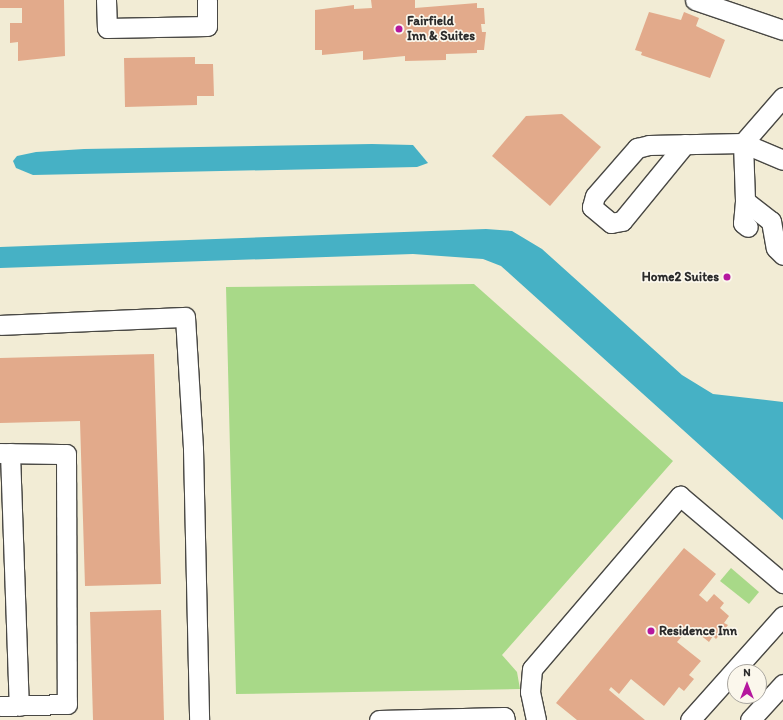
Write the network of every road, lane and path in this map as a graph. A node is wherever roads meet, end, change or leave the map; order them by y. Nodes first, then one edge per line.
1 (106, 0) edge
2 (207, 0) edge
3 (695, 0) edge
4 (783, 30) edge
5 (783, 96) edge
6 (743, 143) junction
7 (685, 144) junction
8 (783, 160) edge
9 (745, 201) junction
10 (780, 251) edge
11 (0, 325) edge
12 (5, 453) edge
13 (783, 583) edge
14 (783, 616) edge
15 (783, 684) edge
16 (0, 706) edge
17 (19, 706) junction
18 (199, 720) edge
19 (379, 720) edge
20 (504, 720) edge
21 (536, 720) edge
22 (690, 720) edge
23 (750, 720) edge

1 - 2 street
3 - 4 street
5 - 6 street
6 - 7 street
6 - 8 street
6 - 9 street
7 - 7 street
9 - 10 street
9 - 10 street
11 - 18 street
12 - 17 street
12 - 17 street
13 - 21 street
14 - 22 street
15 - 23 street
16 - 17 street
19 - 20 street

